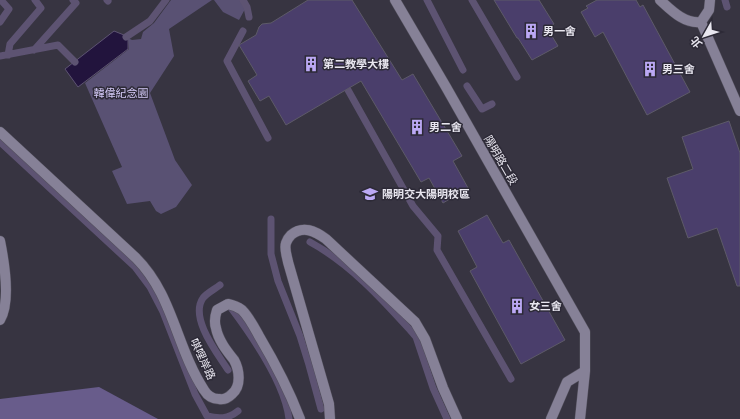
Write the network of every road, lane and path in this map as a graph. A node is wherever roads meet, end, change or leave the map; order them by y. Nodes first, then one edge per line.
1 (395, 0) edge
2 (660, 0) edge
3 (710, 0) edge
4 (701, 22) junction
5 (740, 111) edge
6 (0, 132) edge
7 (0, 241) edge
8 (0, 320) edge
9 (584, 371) junction
10 (300, 419) edge
11 (330, 419) edge
12 (457, 419) edge
13 (550, 419) edge
14 (580, 419) edge

1 - 9 street, 陽明路二段
2 - 4 street
3 - 4 street
4 - 5 street
6 - 10 street, 唭哩岸路
7 - 8 street
9 - 13 street
9 - 14 street
11 - 12 street

